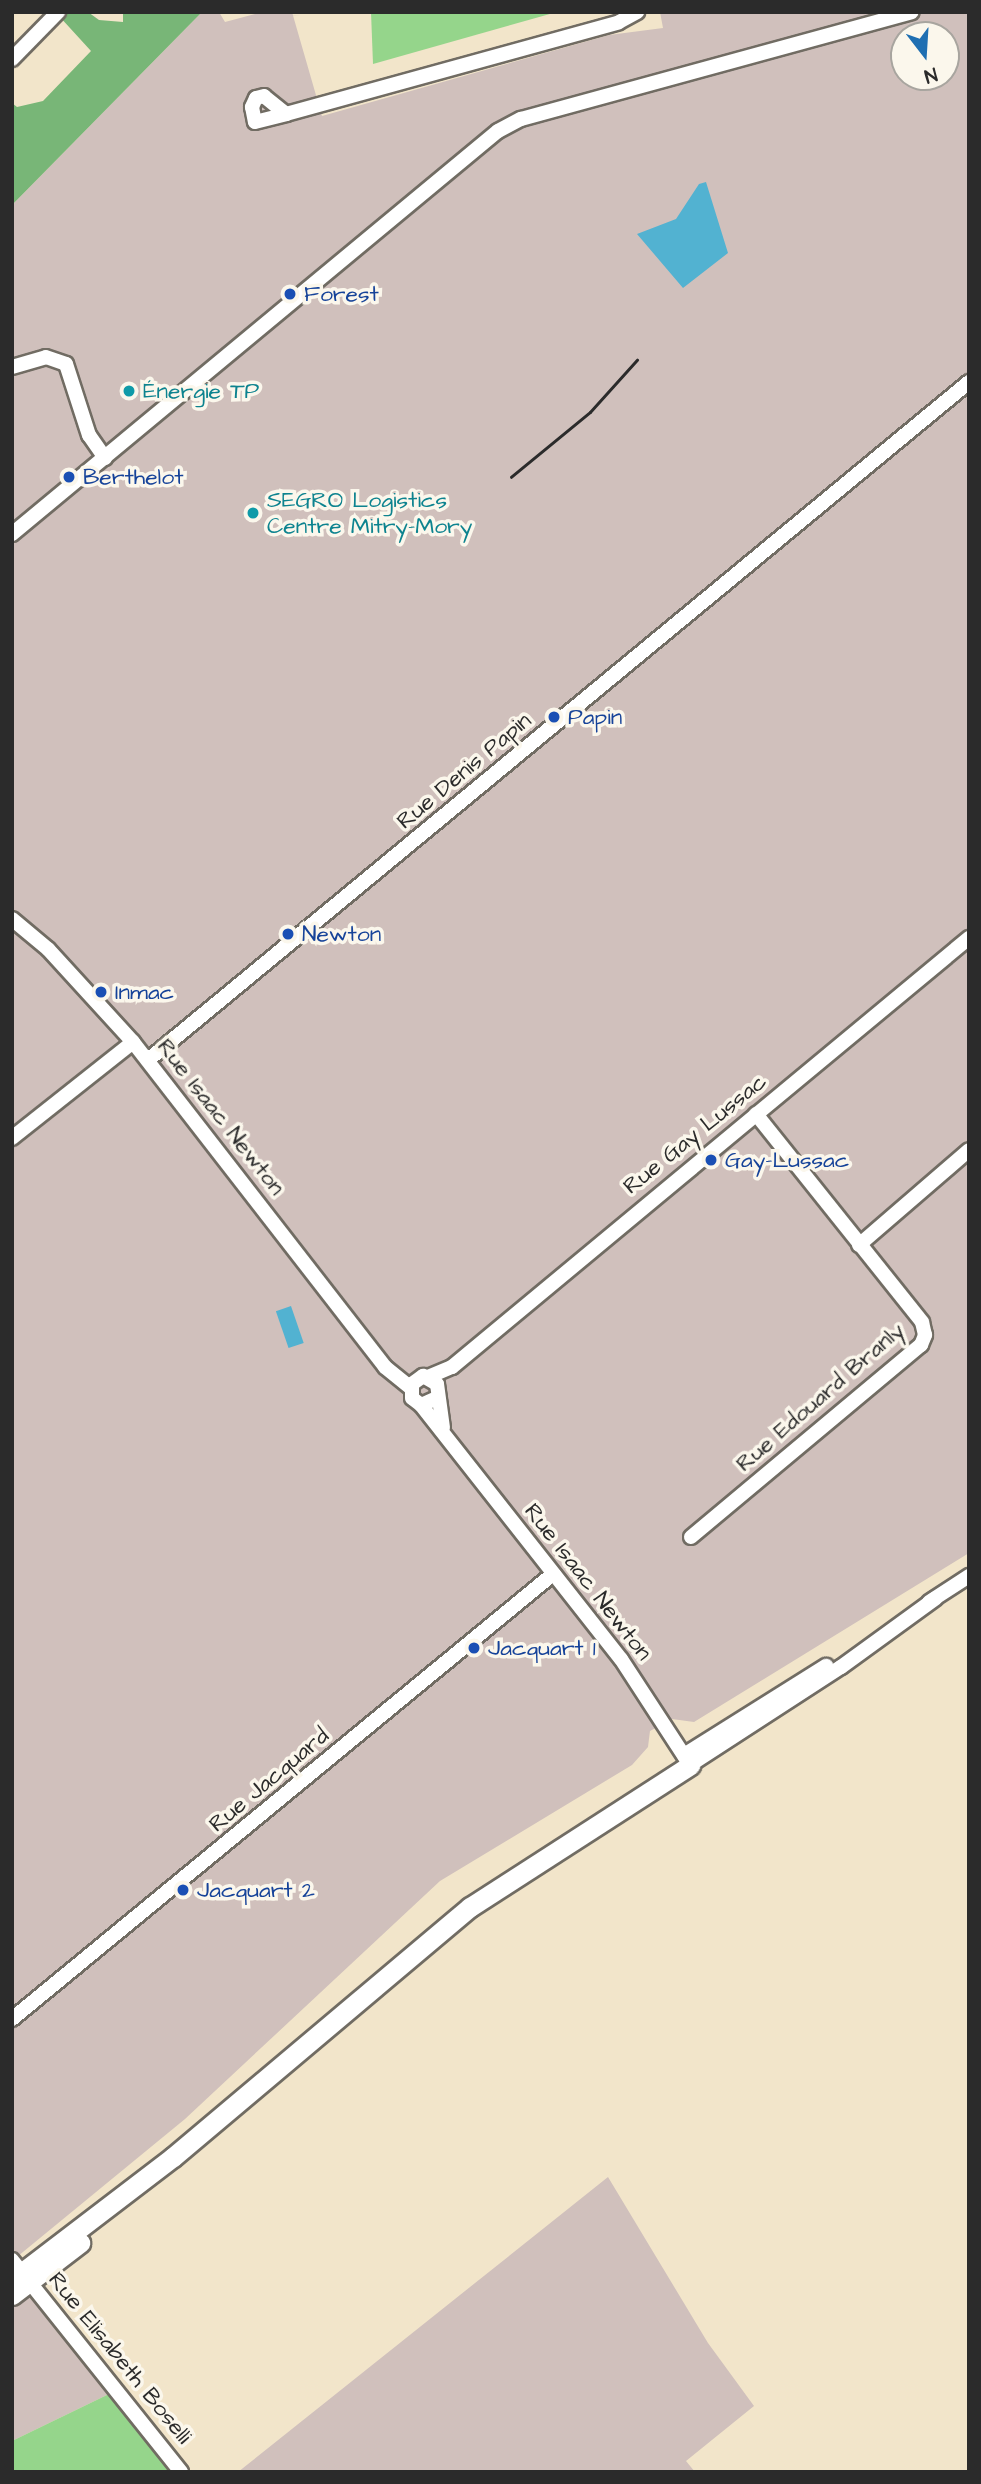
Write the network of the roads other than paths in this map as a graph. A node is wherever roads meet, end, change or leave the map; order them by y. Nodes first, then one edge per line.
1 (58, 12) edge
2 (637, 12) edge
3 (912, 12) edge
4 (12, 58) edge
5 (286, 114) dead end
6 (12, 367) edge
7 (969, 382) edge
8 (105, 458) junction
9 (12, 534) edge
10 (12, 919) edge
11 (969, 938) edge
12 (133, 1042) junction
13 (148, 1060) junction
14 (756, 1114) junction
15 (12, 1138) edge
16 (969, 1150) edge
17 (859, 1245) junction
18 (380, 1355) junction
19 (452, 1367) junction
20 (426, 1377) junction
21 (411, 1388) junction
22 (438, 1393) junction
23 (421, 1405) junction
24 (448, 1442) junction
25 (691, 1537) dead end
26 (553, 1574) junction
27 (969, 1576) edge
28 (687, 1760) junction
29 (12, 2019) edge
30 (19, 2274) edge
31 (12, 2295) edge
32 (181, 2472) edge

1 - 4 street
2 - 5 street
3 - 8 street
6 - 8 street
7 - 13 street, Rue Denis Papin
8 - 9 street
10 - 12 street, Rue Isaac Newton
11 - 14 street, Rue Gay Lussac
12 - 13 street, Rue Isaac Newton
12 - 15 street
13 - 18 street, Rue Isaac Newton
14 - 17 street, Rue Edouard Branly
14 - 19 street, Rue Gay Lussac
16 - 17 street
17 - 25 street, Rue Edouard Branly
18 - 20 street, Rue Isaac Newton
18 - 21 street, Rue Isaac Newton
19 - 20 street, Rue Gay Lussac
19 - 22 street, Rue Gay Lussac
20 - 21 street, Rue Gay Lussac
20 - 22 street, Rue Isaac Newton
21 - 23 street, Rue Isaac Newton
22 - 23 street
22 - 24 street, Rue Isaac Newton
23 - 24 street, Rue Isaac Newton
24 - 26 street, Rue Isaac Newton
26 - 28 street, Rue Isaac Newton
26 - 29 street, Rue Jacquard
27 - 28 street
28 - 30 main road
30 - 31 main road
30 - 32 street, Rue Elisabeth Boselli

